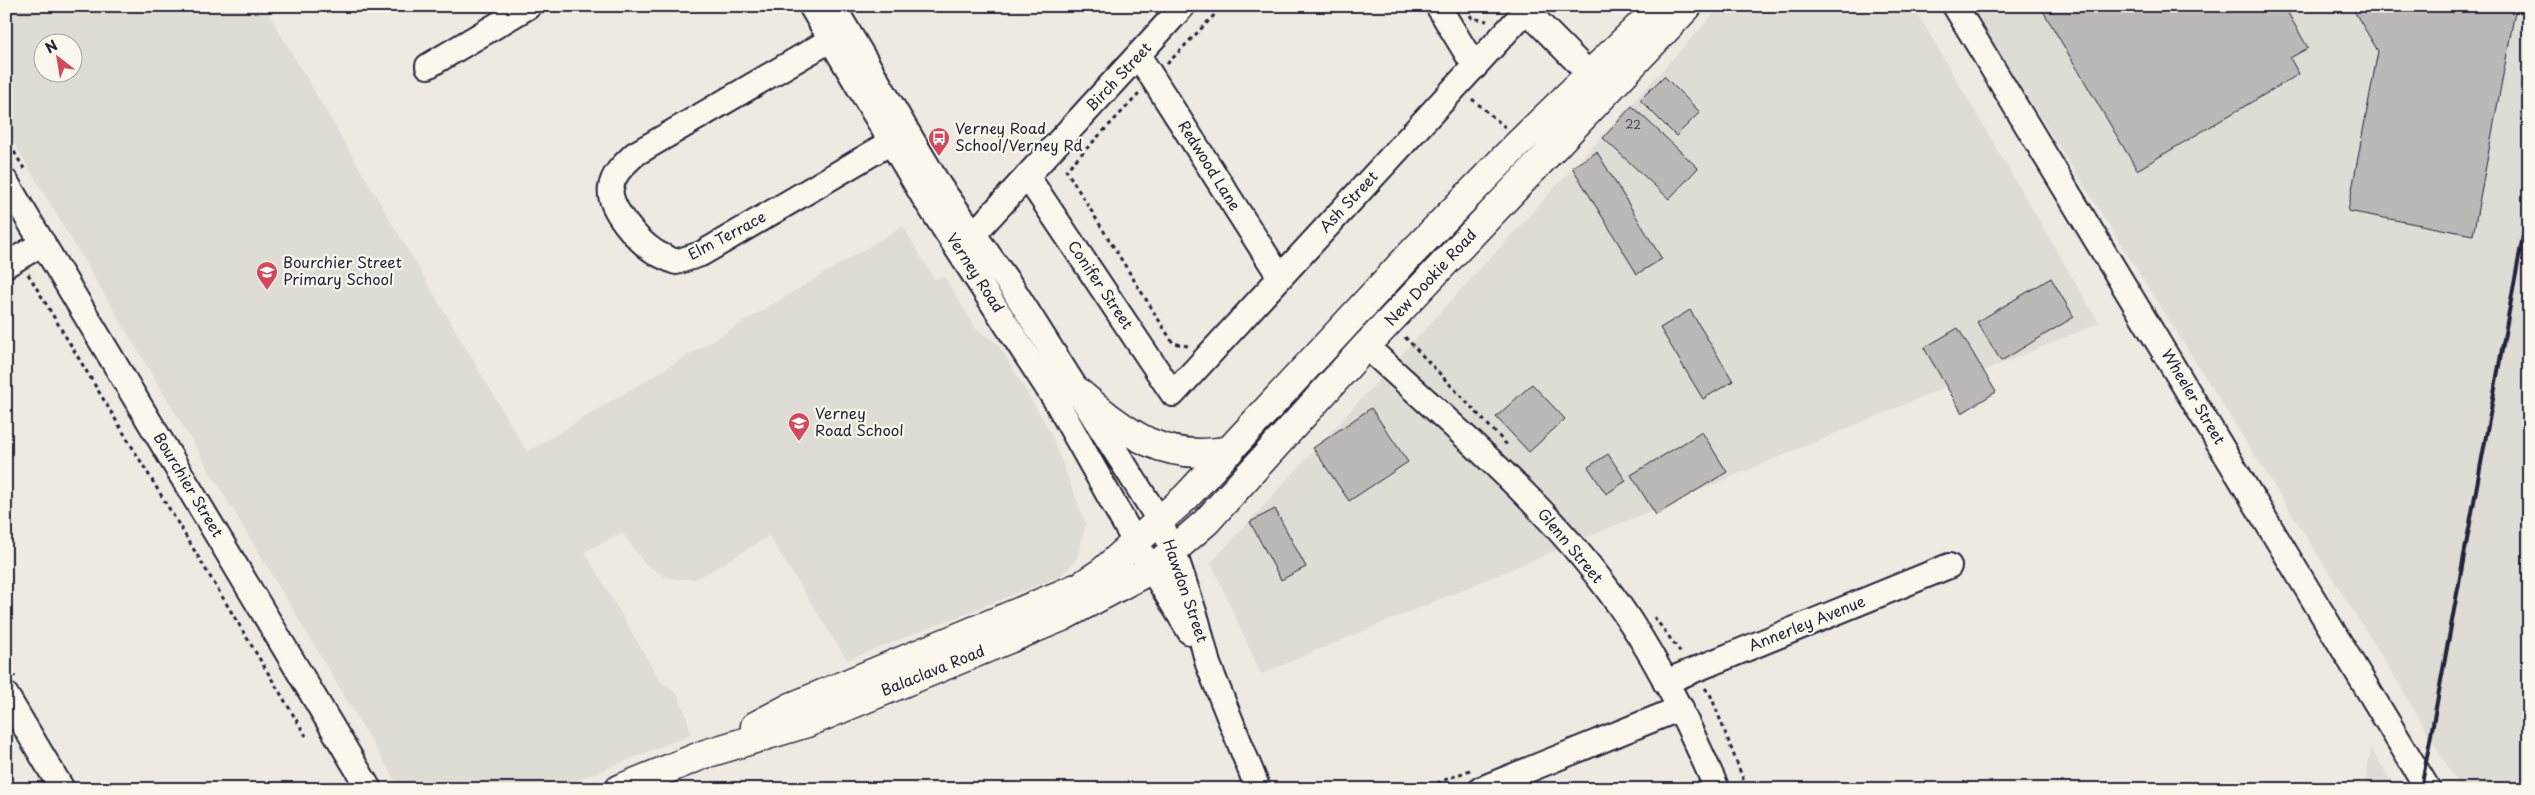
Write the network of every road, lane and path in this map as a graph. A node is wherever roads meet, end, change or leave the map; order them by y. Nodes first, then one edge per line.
1 (529, 6) edge
2 (811, 6) edge
3 (833, 6) edge
4 (1183, 6) edge
5 (1223, 6) edge
6 (1438, 6) edge
7 (1660, 6) edge
8 (1688, 6) edge
9 (1955, 6) edge
10 (1528, 8) edge
11 (1469, 12) dead end
12 (1489, 22) dead end
13 (839, 35) junction
14 (1138, 55) junction
15 (428, 66) dead end
16 (1475, 66) junction
17 (1153, 79) junction
18 (1597, 83) junction
19 (1457, 86) junction
20 (1505, 127) dead end
21 (900, 137) junction
22 (1027, 176) junction
23 (6, 182) edge
24 (973, 235) junction
25 (43, 243) junction
26 (13, 262) edge
27 (1280, 278) junction
28 (1366, 346) junction
29 (1191, 347) dead end
30 (1077, 391) junction
31 (1172, 394) joint
32 (1232, 450) junction
33 (1159, 520) junction
34 (1135, 542) junction
35 (1173, 549) junction
36 (1949, 566) dead end
37 (1152, 568) junction
38 (1208, 664) junction
39 (1665, 682) junction
40 (6, 695) edge
41 (1681, 708) junction
42 (306, 736) dead end
43 (706, 754) junction
44 (62, 789) edge
45 (370, 789) edge
46 (619, 789) edge
47 (1258, 789) edge
48 (1481, 789) edge
49 (1717, 789) edge
50 (2428, 789) edge

1 - 15 street
2 - 13 street, Verney Road
3 - 13 street, Verney Road
4 - 14 street, Birch Street
5 - 17 path
6 - 16 street
7 - 18 main road, New Dookie Road
8 - 18 main road, New Dookie Road
9 - 50 street, Wheeler Street
10 - 16 street, Ash Street
10 - 18 street, Ash Street
11 - 12 path
13 - 21 street, Verney Road
13 - 21 street, Elm Terrace
14 - 17 street, Redwood Lane
14 - 22 street, Birch Street
16 - 19 street, Ash Street
17 - 27 street, Redwood Lane
17 - 29 path
18 - 28 main road, New Dookie Road
18 - 32 main road, New Dookie Road
19 - 20 path
19 - 27 street, Ash Street
21 - 24 street, Verney Road
21 - 34 street, Verney Road
22 - 24 street, Birch Street
22 - 31 street, Conifer Street
23 - 25 street, Bourchier Street
24 - 30 street, Verney Road
25 - 26 street
25 - 45 street, Bourchier Street
26 - 42 path
27 - 31 street, Ash Street
28 - 35 main road, New Dookie Road
28 - 39 street, Glenn Street
30 - 32 main road
30 - 33 street, Verney Road
32 - 33 main road, New Dookie Road
33 - 34 main road, Balaclava Road
33 - 35 street, Hawdon Street
34 - 37 street, Hawdon Street
34 - 43 main road, Balaclava Road
35 - 37 main road, Balaclava Road
35 - 38 street, Hawdon Street
36 - 39 street, Annerley Avenue
37 - 38 street, Hawdon Street
37 - 43 main road, Balaclava Road
38 - 47 street, Hawdon Street
39 - 41 street, Glenn Street
40 - 44 street
41 - 48 street
41 - 49 street, Glenn Street
43 - 46 main road, Balaclava Road

